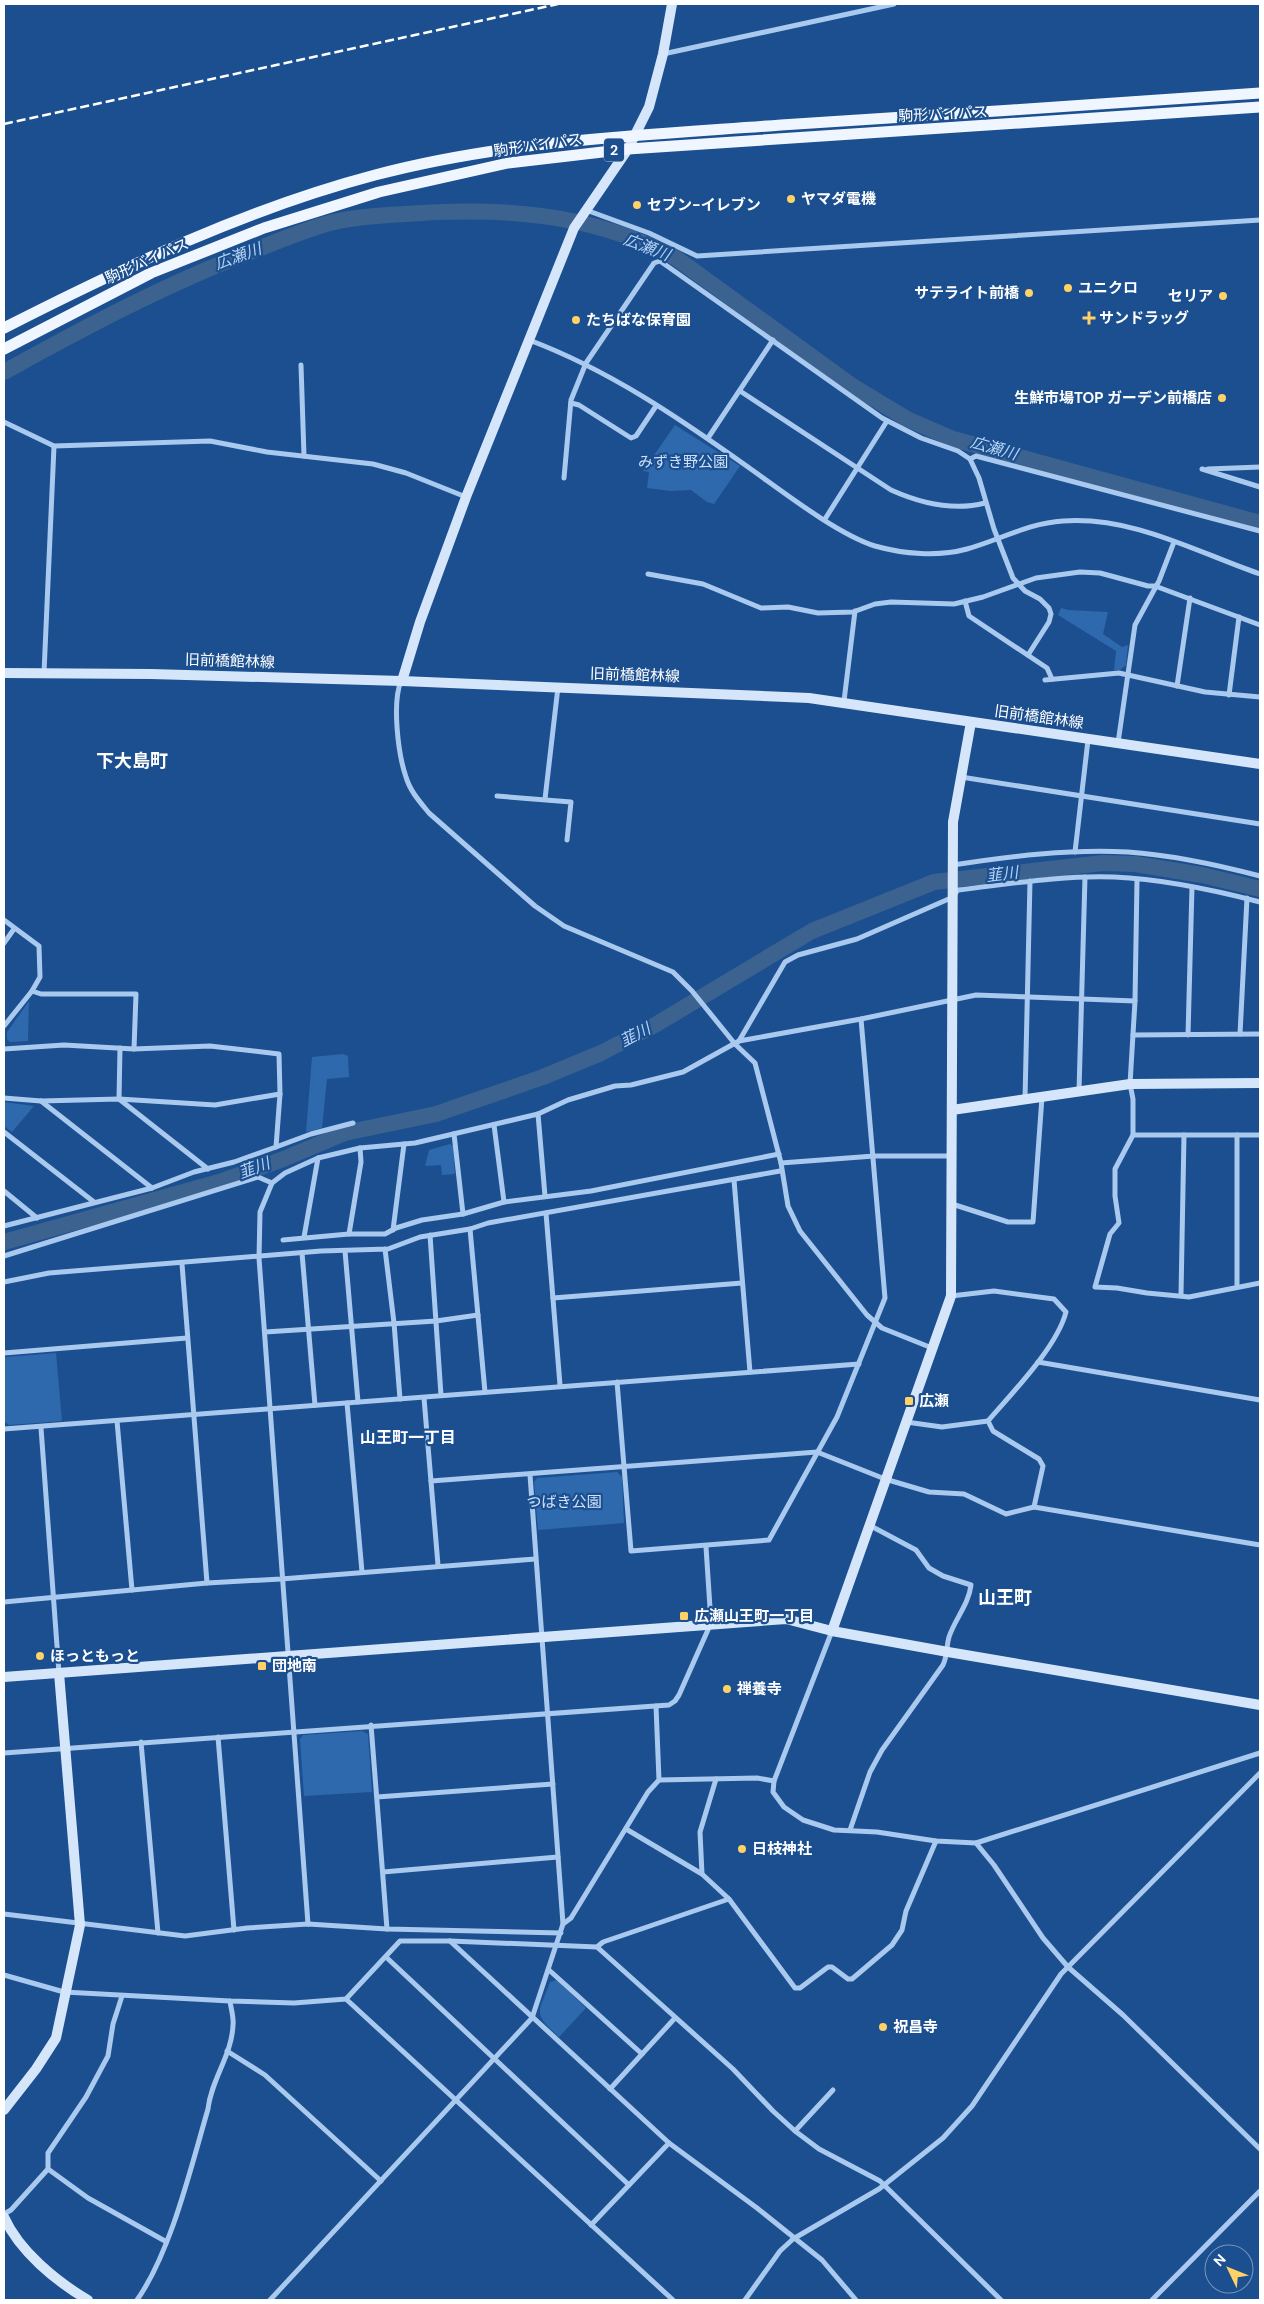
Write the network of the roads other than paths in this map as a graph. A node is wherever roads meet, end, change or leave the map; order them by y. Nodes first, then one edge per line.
1 (672, 4) edge
2 (894, 4) edge
3 (663, 54) junction
4 (1260, 93) edge
5 (1260, 107) edge
6 (974, 120) dead end
7 (1019, 124) junction
8 (633, 136) junction
9 (628, 149) junction
10 (584, 212) junction
11 (1260, 220) edge
12 (4, 328) edge
13 (529, 339) junction
14 (773, 340) junction
15 (4, 349) edge
16 (586, 363) junction
17 (301, 365) dead end
18 (740, 391) junction
19 (571, 403) junction
20 (656, 406) junction
21 (887, 421) junction
22 (4, 422) edge
23 (708, 438) junction
24 (54, 446) junction
25 (304, 456) junction
26 (970, 459) junction
27 (1260, 467) edge
28 (858, 469) junction
29 (564, 478) dead end
30 (1260, 487) edge
31 (466, 497) junction
32 (985, 503) junction
33 (826, 519) junction
34 (1260, 531) edge
35 (999, 538) junction
36 (1174, 542) junction
37 (648, 574) dead end
38 (1260, 574) edge
39 (1018, 584) junction
40 (1155, 586) junction
41 (1190, 598) junction
42 (965, 601) junction
43 (855, 612) junction
44 (1239, 617) junction
45 (1260, 625) edge
46 (1028, 655) junction
47 (4, 673) edge
48 (44, 673) junction
49 (1129, 675) junction
50 (402, 681) junction
51 (1177, 686) junction
52 (558, 687) junction
53 (1229, 695) junction
54 (1260, 697) edge
55 (844, 701) junction
56 (971, 722) junction
57 (1088, 740) junction
58 (1118, 744) junction
59 (1260, 764) edge
60 (960, 776) junction
61 (497, 796) dead end
62 (1082, 796) junction
63 (545, 798) junction
64 (1260, 824) edge
65 (567, 840) dead end
66 (1075, 852) junction
67 (952, 867) junction
68 (1260, 876) edge
69 (1085, 877) junction
70 (1138, 880) junction
71 (1030, 881) junction
72 (1192, 887) junction
73 (951, 898) junction
74 (1247, 898) junction
75 (1260, 902) edge
76 (4, 920) edge
77 (14, 929) junction
78 (4, 943) edge
79 (32, 991) junction
80 (1028, 997) junction
81 (952, 999) junction
82 (1082, 999) junction
83 (1135, 1001) junction
84 (861, 1019) junction
85 (4, 1026) edge
86 (1240, 1034) junction
87 (1260, 1034) edge
88 (1133, 1035) junction
89 (1188, 1035) junction
90 (737, 1042) junction
91 (120, 1048) junction
92 (4, 1049) edge
93 (134, 1049) junction
94 (1260, 1083) edge
95 (1130, 1084) junction
96 (1079, 1091) junction
97 (280, 1094) junction
98 (1042, 1096) junction
99 (4, 1098) edge
100 (119, 1099) junction
101 (1025, 1099) junction
102 (41, 1101) junction
103 (952, 1110) junction
104 (538, 1114) junction
105 (353, 1123) dead end
106 (494, 1125) junction
107 (4, 1132) edge
108 (454, 1134) junction
109 (1133, 1135) junction
110 (1184, 1135) junction
111 (1237, 1135) junction
112 (1260, 1135) edge
113 (404, 1144) junction
114 (276, 1147) junction
115 (360, 1148) junction
116 (779, 1154) junction
117 (874, 1156) junction
118 (952, 1156) junction
119 (318, 1158) junction
120 (781, 1163) junction
121 (208, 1169) junction
122 (780, 1171) junction
123 (734, 1180) junction
124 (272, 1183) junction
125 (152, 1188) junction
126 (4, 1191) edge
127 (545, 1196) junction
128 (94, 1202) junction
129 (504, 1202) junction
130 (952, 1204) junction
131 (546, 1213) junction
132 (463, 1214) junction
133 (37, 1218) junction
134 (4, 1226) edge
135 (470, 1229) junction
136 (393, 1230) junction
137 (349, 1234) junction
138 (430, 1235) junction
139 (304, 1237) junction
140 (283, 1240) dead end
141 (385, 1249) junction
142 (345, 1250) junction
143 (302, 1253) junction
144 (4, 1256) edge
145 (259, 1258) junction
146 (182, 1264) junction
147 (4, 1282) edge
148 (742, 1283) junction
149 (1260, 1283) edge
150 (1237, 1286) junction
151 (1181, 1295) junction
152 (951, 1296) junction
153 (553, 1298) junction
154 (478, 1315) junction
155 (436, 1320) junction
156 (876, 1322) junction
157 (394, 1323) junction
158 (350, 1326) junction
159 (309, 1329) junction
160 (265, 1332) junction
161 (187, 1338) junction
162 (932, 1348) junction
163 (4, 1353) edge
164 (1038, 1362) junction
165 (859, 1364) junction
166 (750, 1372) junction
167 (617, 1382) junction
168 (560, 1385) junction
169 (485, 1392) junction
170 (441, 1395) junction
171 (424, 1398) junction
172 (400, 1399) junction
173 (1260, 1400) edge
174 (358, 1402) junction
175 (347, 1403) junction
176 (315, 1405) junction
177 (270, 1408) junction
178 (193, 1415) junction
179 (117, 1421) junction
180 (906, 1422) junction
181 (988, 1422) junction
182 (41, 1428) junction
183 (4, 1429) edge
184 (817, 1452) junction
185 (625, 1468) junction
186 (530, 1475) junction
187 (885, 1479) junction
188 (431, 1481) junction
189 (1034, 1506) junction
190 (869, 1524) junction
191 (1260, 1545) edge
192 (706, 1547) junction
193 (535, 1559) junction
194 (438, 1566) junction
195 (362, 1572) junction
196 (281, 1579) junction
197 (207, 1583) junction
198 (132, 1590) junction
199 (53, 1598) junction
200 (4, 1602) edge
201 (711, 1623) junction
202 (832, 1631) junction
203 (543, 1636) junction
204 (948, 1652) junction
205 (288, 1656) junction
206 (59, 1673) junction
207 (4, 1677) edge
208 (1260, 1705) edge
209 (656, 1706) junction
210 (547, 1712) junction
211 (371, 1725) junction
212 (295, 1731) junction
213 (218, 1737) junction
214 (141, 1742) junction
215 (65, 1747) junction
216 (4, 1753) edge
217 (1260, 1753) edge
218 (1260, 1773) edge
219 (716, 1779) junction
220 (659, 1780) junction
221 (774, 1781) junction
222 (552, 1784) junction
223 (377, 1797) junction
224 (626, 1829) junction
225 (850, 1830) junction
226 (936, 1841) junction
227 (976, 1843) junction
228 (558, 1857) junction
229 (383, 1872) junction
230 (702, 1874) junction
231 (729, 1899) junction
232 (4, 1914) edge
233 (80, 1924) junction
234 (308, 1924) junction
235 (563, 1924) junction
236 (387, 1929) junction
237 (234, 1930) junction
238 (158, 1933) junction
239 (561, 1933) junction
240 (450, 1941) junction
241 (557, 1946) junction
242 (597, 1947) junction
243 (386, 1956) junction
244 (1068, 1967) junction
245 (549, 1970) junction
246 (4, 1975) edge
247 (64, 1992) junction
248 (122, 1996) junction
249 (346, 1999) junction
250 (230, 2001) junction
251 (532, 2018) junction
252 (675, 2018) junction
253 (227, 2051) junction
254 (642, 2054) junction
255 (493, 2060) junction
256 (610, 2089) junction
257 (832, 2090) dead end
258 (455, 2100) junction
259 (4, 2110) edge
260 (795, 2130) junction
261 (668, 2142) junction
262 (1260, 2149) edge
263 (48, 2169) junction
264 (380, 2181) junction
265 (628, 2185) junction
266 (884, 2185) junction
267 (1260, 2191) edge
268 (4, 2216) edge
269 (592, 2225) junction
270 (793, 2239) junction
271 (165, 2241) junction
272 (88, 2300) edge
273 (137, 2300) edge
274 (270, 2300) edge
275 (673, 2300) edge
276 (745, 2300) edge
277 (856, 2300) edge
278 (1001, 2300) edge
279 (1152, 2300) edge

1 - 3 street
2 - 3 street
3 - 8 street
4 - 8 main road, 駒形バイパス / 2
5 - 7 main road, 駒形バイパス / 2
6 - 7 main road
7 - 9 main road, 駒形バイパス / 2
8 - 9 street
8 - 12 main road, 駒形バイパス / 2
9 - 10 street
9 - 15 main road, 駒形バイパス / 2
10 - 11 street
10 - 13 street
13 - 16 street
13 - 31 street
14 - 16 street
14 - 18 street
14 - 21 street
16 - 19 street
16 - 20 street
17 - 25 street
18 - 23 street
18 - 28 street
19 - 20 street
19 - 29 street
20 - 23 street
21 - 26 street
21 - 28 street
22 - 24 street
23 - 33 street
24 - 25 street
24 - 48 street
25 - 31 street
26 - 32 street
26 - 34 street
27 - 30 street
28 - 32 street
28 - 33 street
31 - 50 street
32 - 35 street
33 - 35 street
35 - 36 street
35 - 39 street
36 - 38 street
36 - 40 street
37 - 43 street
39 - 40 street
39 - 42 street
39 - 46 street
40 - 41 street
40 - 49 street
41 - 44 street
41 - 51 street
42 - 43 street
42 - 46 street
43 - 55 street
44 - 45 street
44 - 53 street
46 - 49 street
47 - 48 street, 旧前橋館林線
48 - 50 street, 旧前橋館林線
49 - 51 street
49 - 58 street
50 - 52 street, 旧前橋館林線
50 - 90 street
51 - 53 street
52 - 55 street, 旧前橋館林線
52 - 63 street
53 - 54 street
55 - 56 street, 旧前橋館林線
56 - 57 street, 旧前橋館林線
56 - 60 street
57 - 58 street, 旧前橋館林線
57 - 62 street
58 - 59 street, 旧前橋館林線
60 - 62 street
60 - 67 street
61 - 63 street
62 - 64 street
62 - 66 street
63 - 65 street
66 - 67 street
66 - 68 street
67 - 73 street
69 - 70 street
69 - 71 street
69 - 82 street
70 - 72 street
70 - 83 street
71 - 73 street
71 - 80 street
72 - 74 street
72 - 89 street
73 - 81 street
73 - 90 street
74 - 75 street
74 - 86 street
76 - 77 street
77 - 78 street
77 - 79 street
79 - 85 street
79 - 93 street
80 - 81 street
80 - 82 street
80 - 101 street
81 - 84 street
81 - 103 street
82 - 83 street
82 - 96 street
83 - 88 street
84 - 90 street
84 - 117 street
86 - 87 street
86 - 89 street
88 - 89 street
88 - 95 street
90 - 104 street
90 - 116 street
91 - 92 street
91 - 93 street
91 - 100 street
93 - 97 street
94 - 95 street
95 - 96 street
95 - 109 street
96 - 98 street
97 - 100 street
97 - 114 street
98 - 101 street
98 - 130 street
99 - 102 street
100 - 102 street
100 - 121 street
101 - 103 street
102 - 125 street
103 - 118 street
104 - 106 street
104 - 127 street
105 - 114 street
106 - 108 street
106 - 129 street
107 - 128 street
108 - 113 street
108 - 132 street
109 - 110 street
109 - 151 street
110 - 111 street
110 - 151 street
111 - 112 street
111 - 150 street
113 - 115 street
113 - 136 street
114 - 121 street
115 - 119 street
115 - 137 street
116 - 120 street
116 - 127 street
117 - 118 street
117 - 120 street
117 - 156 street
118 - 130 street
119 - 124 street
119 - 139 street
120 - 122 street
121 - 125 street
122 - 123 street
122 - 156 street
123 - 131 street
123 - 148 street
124 - 144 street
124 - 145 street
125 - 128 street
126 - 133 street
127 - 129 street
128 - 133 street
129 - 132 street
130 - 152 street
131 - 135 street
131 - 153 street
132 - 136 street
133 - 134 street
135 - 138 street
135 - 154 street
136 - 137 street
137 - 139 street
138 - 141 street
138 - 155 street
139 - 140 street
141 - 142 street
141 - 157 street
142 - 143 street
142 - 158 street
143 - 145 street
143 - 159 street
145 - 146 street
145 - 160 street
146 - 147 street
146 - 161 street
148 - 153 street
148 - 166 street
149 - 150 street
150 - 151 street
152 - 162 street
152 - 164 street
153 - 168 street
154 - 155 street
154 - 169 street
155 - 157 street
155 - 170 street
156 - 162 street
156 - 165 street
157 - 158 street
157 - 172 street
158 - 159 street
158 - 174 street
159 - 160 street
159 - 176 street
160 - 177 street
161 - 163 street
161 - 178 street
162 - 180 street
164 - 173 street
164 - 181 street
165 - 166 street
165 - 184 street
166 - 167 street
167 - 168 street
167 - 185 street
168 - 169 street
169 - 170 street
170 - 171 street
171 - 172 street
171 - 188 street
172 - 174 street
174 - 175 street
175 - 176 street
175 - 195 street
176 - 177 street
177 - 178 street
177 - 196 street
178 - 179 street
178 - 197 street
179 - 182 street
179 - 198 street
180 - 181 street
180 - 187 street
181 - 189 street
182 - 183 street
182 - 199 street
184 - 185 street
184 - 187 street
184 - 192 street
185 - 186 street
185 - 192 street
186 - 188 street
186 - 193 street
187 - 189 street
187 - 190 street
188 - 194 street
189 - 191 street
190 - 202 street
190 - 204 street
192 - 201 street
193 - 194 street
193 - 203 street
194 - 195 street
195 - 196 street
196 - 197 street
196 - 205 street
197 - 198 street
198 - 199 street
199 - 200 street
199 - 206 street
201 - 202 street
201 - 203 street
201 - 209 street
202 - 204 street
202 - 221 street
203 - 205 street
203 - 210 street
204 - 208 street
204 - 225 street
205 - 206 street
205 - 212 street
206 - 207 street
206 - 215 street
209 - 210 street
209 - 220 street
210 - 211 street
210 - 222 street
211 - 212 street
211 - 223 street
212 - 213 street
212 - 234 street
213 - 214 street
213 - 237 street
214 - 215 street
214 - 238 street
215 - 216 street
215 - 233 street
217 - 227 street
218 - 244 street
219 - 220 street
219 - 221 street
219 - 230 street
220 - 224 street
221 - 225 street
222 - 223 street
222 - 228 street
223 - 229 street
224 - 230 street
224 - 235 street
225 - 226 street
226 - 227 street
226 - 231 street
227 - 244 street
228 - 229 street
228 - 235 street
229 - 236 street
230 - 231 street
231 - 242 street
232 - 233 street
233 - 238 street
233 - 247 street
234 - 236 street
234 - 237 street
235 - 239 street
236 - 239 street
237 - 238 street
239 - 241 street
240 - 241 street
240 - 243 street
240 - 251 street
241 - 242 street
241 - 245 street
242 - 252 street
243 - 249 street
243 - 255 street
244 - 262 street
244 - 266 street
245 - 251 street
245 - 254 street
246 - 247 street
247 - 248 street
247 - 259 street
248 - 250 street
248 - 263 street
249 - 250 street
249 - 258 street
250 - 253 street
251 - 255 street
251 - 256 street
252 - 254 street
252 - 260 street
253 - 264 street
253 - 271 street
254 - 256 street
255 - 258 street
255 - 265 street
256 - 261 street
257 - 260 street
258 - 264 street
258 - 269 street
260 - 266 street
261 - 265 street
261 - 270 street
263 - 268 street
263 - 271 street
264 - 274 street
265 - 269 street
266 - 270 street
266 - 278 street
267 - 279 street
268 - 272 street
269 - 275 street
270 - 276 street
270 - 277 street
271 - 273 street

